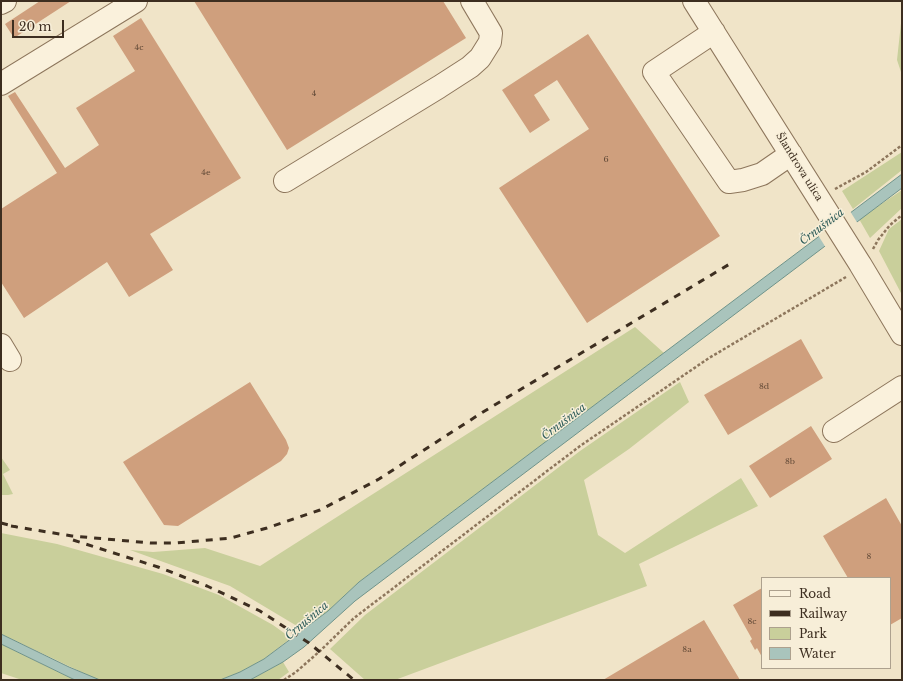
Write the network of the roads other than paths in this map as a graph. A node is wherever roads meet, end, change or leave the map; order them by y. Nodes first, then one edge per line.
1 (5, 1) edge
2 (136, 1) edge
3 (472, 1) edge
4 (694, 1) edge
5 (1, 3) edge
6 (714, 32) junction
7 (1, 84) edge
8 (791, 154) junction
9 (285, 181) dead end
10 (902, 334) edge
11 (902, 387) edge
12 (834, 431) dead end

1 - 5 street
2 - 7 street
3 - 9 street
4 - 6 street, Šlandrova ulica
6 - 8 street, Šlandrova ulica
6 - 8 street
8 - 10 street, Šlandrova ulica
11 - 12 street

